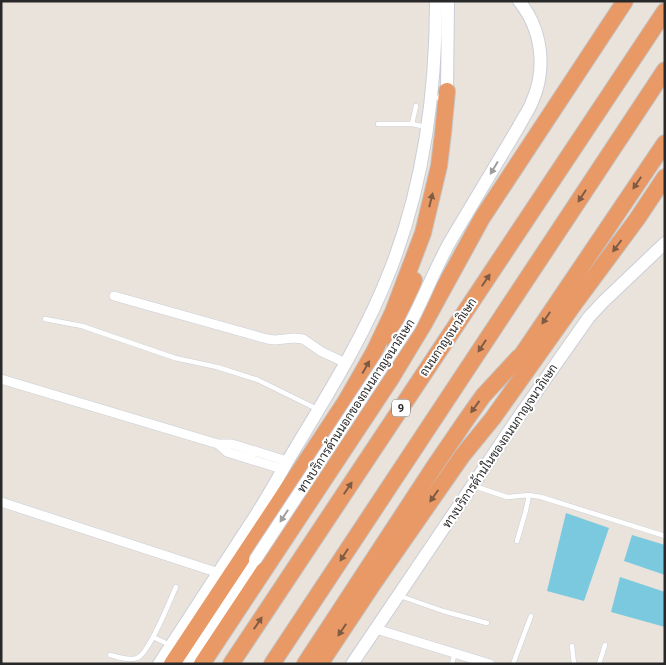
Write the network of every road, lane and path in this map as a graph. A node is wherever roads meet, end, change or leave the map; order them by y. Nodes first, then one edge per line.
1 (436, 1) edge
2 (448, 1) edge
3 (519, 1) edge
4 (625, 1) edge
5 (665, 11) edge
6 (665, 70) edge
7 (447, 90) junction
8 (416, 106) dead end
9 (378, 124) dead end
10 (412, 124) junction
11 (427, 128) junction
12 (665, 143) edge
13 (665, 177) edge
14 (423, 233) junction
15 (665, 243) edge
16 (114, 296) dead end
17 (45, 319) dead end
18 (519, 357) junction
19 (346, 363) junction
20 (1, 378) edge
21 (318, 410) junction
22 (354, 434) junction
23 (462, 456) junction
24 (285, 465) junction
25 (472, 485) junction
26 (529, 495) junction
27 (1, 502) edge
28 (665, 536) edge
29 (517, 541) dead end
30 (219, 573) junction
31 (176, 587) dead end
32 (399, 596) junction
33 (531, 616) dead end
34 (488, 623) dead end
35 (376, 629) junction
36 (153, 637) junction
37 (605, 645) dead end
38 (171, 646) junction
39 (572, 646) dead end
40 (455, 653) junction
41 (110, 655) dead end
42 (162, 663) edge
43 (187, 664) edge
44 (202, 664) edge
45 (231, 664) edge
46 (272, 664) edge
47 (304, 664) edge
48 (320, 664) edge
49 (352, 664) edge
50 (452, 664) edge
51 (490, 664) edge
52 (514, 664) edge
53 (574, 664) edge
54 (599, 664) edge

1 - 11 main road
2 - 7 main road
3 -> 43 main road, ทางบริการด้านนอกของถนนกาญจนาภิเษก, bridge
4 - 22 highway
45 -> 5 highway, ถนนกาญจนาภิเษก / 9
6 -> 46 highway
7 - 11 main road
14 -> 7 highway
8 - 10 lane
9 - 10 lane
10 - 11 lane
11 - 19 main road
12 -> 18 highway
13 -> 23 highway
14 - 22 highway
42 -> 14 highway
15 - 25 main road, ทางบริการด้านในของถนนกาญจนาภิเษก
16 - 19 street
17 - 21 lane
18 - 23 highway
18 -> 47 highway
19 - 21 main road
20 - 24 street
21 - 24 main road
22 - 44 highway
23 -> 48 highway
24 - 30 main road
25 - 26 lane
25 - 32 main road, ทางบริการด้านในของถนนกาญจนาภิเษก
26 - 28 lane
26 - 29 lane
27 - 30 street
30 - 38 main road
31 - 36 lane
32 - 34 lane
32 - 35 main road, ทางบริการด้านในของถนนกาญจนาภิเษก
33 - 52 lane
35 - 40 street
35 - 49 main road, ทางบริการด้านในของถนนกาญจนาภิเษก
36 - 38 lane
36 - 41 lane
37 - 54 lane
38 - 42 main road
39 - 53 lane
40 - 50 lane
40 - 51 street

